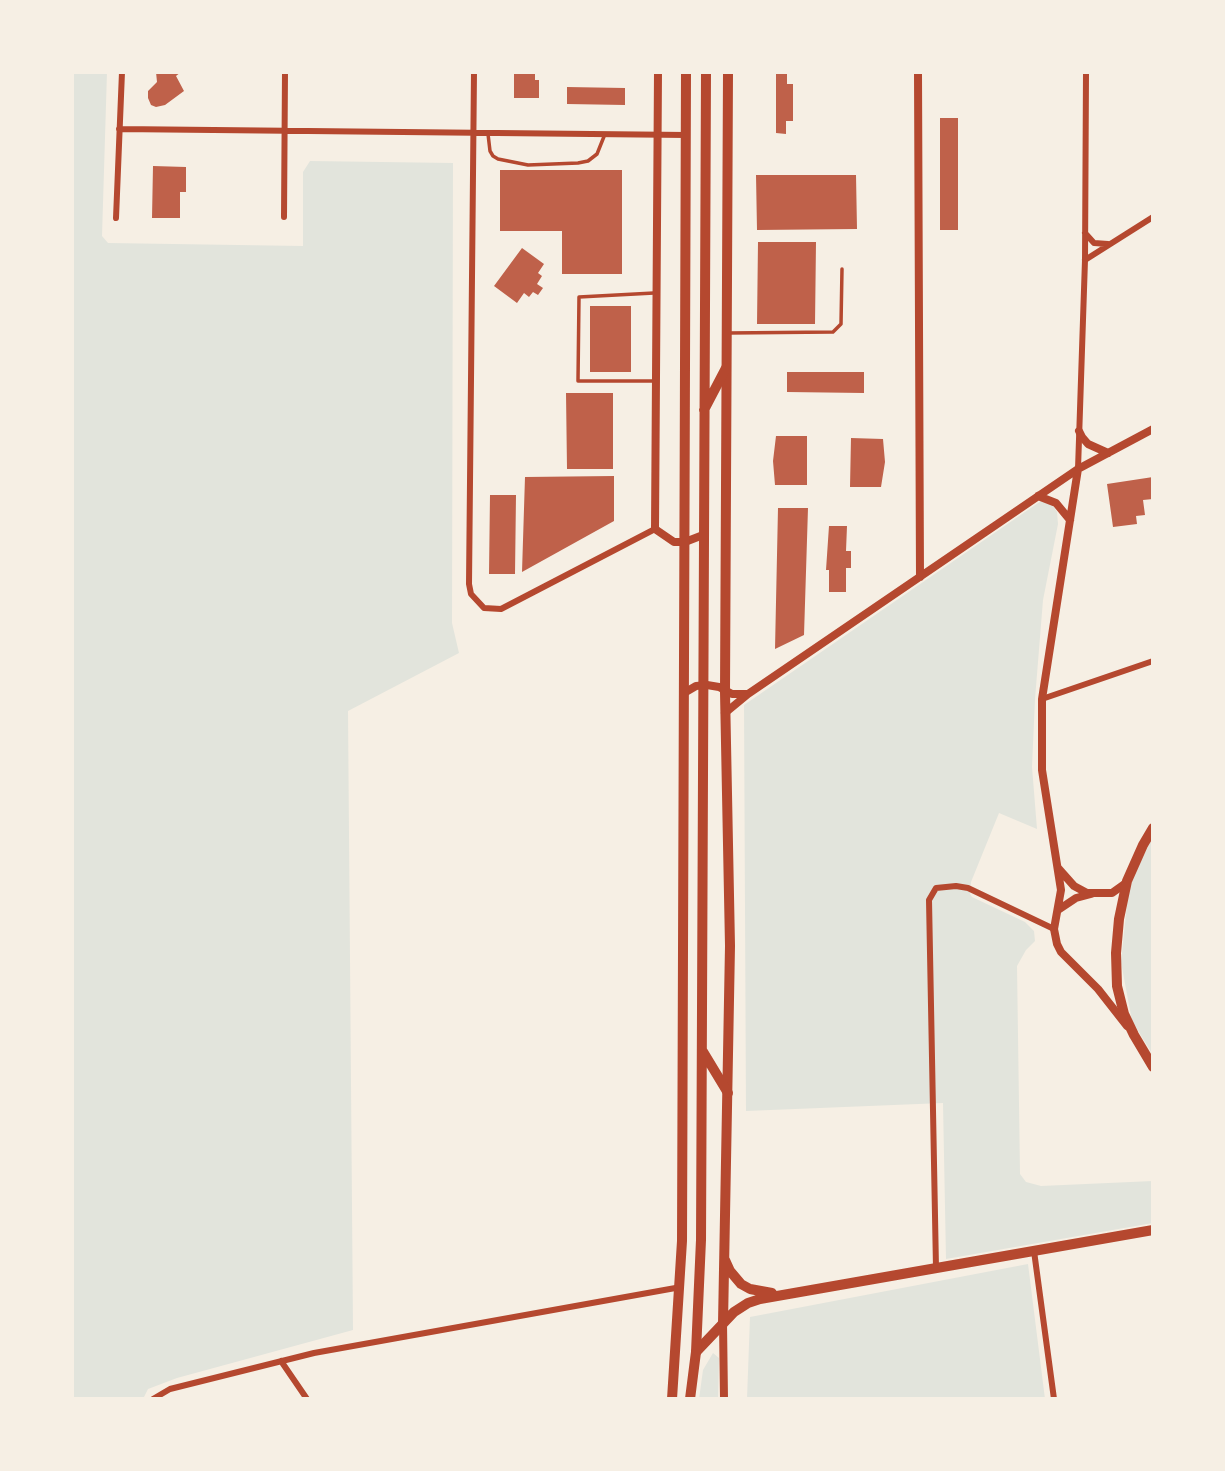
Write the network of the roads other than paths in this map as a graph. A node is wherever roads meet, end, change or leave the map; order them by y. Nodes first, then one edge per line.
1 (122, 72) edge
2 (285, 72) edge
3 (474, 72) edge
4 (658, 72) edge
5 (686, 72) edge
6 (706, 72) edge
7 (728, 72) edge
8 (918, 72) edge
9 (1086, 72) edge
10 (119, 130) junction
11 (285, 130) junction
12 (473, 132) junction
13 (488, 132) junction
14 (605, 134) junction
15 (657, 134) junction
16 (686, 135) junction
17 (284, 217) dead end
18 (1153, 217) edge
19 (116, 218) dead end
20 (1085, 233) junction
21 (1113, 243) junction
22 (1085, 260) junction
23 (842, 269) dead end
24 (657, 293) junction
25 (726, 333) junction
26 (726, 368) junction
27 (656, 381) junction
28 (704, 410) junction
29 (1153, 429) edge
30 (1079, 431) junction
31 (1108, 453) junction
32 (1078, 469) junction
33 (1038, 496) junction
34 (1070, 520) junction
35 (655, 529) junction
36 (703, 535) junction
37 (685, 542) junction
38 (920, 577) junction
39 (1153, 661) edge
40 (703, 685) junction
41 (725, 692) junction
42 (684, 693) junction
43 (748, 694) junction
44 (1042, 699) junction
45 (726, 713) junction
46 (1153, 828) edge
47 (1056, 865) junction
48 (1127, 881) junction
49 (1094, 894) junction
50 (1058, 910) junction
51 (1054, 929) junction
52 (1134, 1035) junction
53 (702, 1049) junction
54 (1153, 1067) edge
55 (728, 1093) junction
56 (1153, 1230) edge
57 (1034, 1251) junction
58 (724, 1255) junction
59 (936, 1268) junction
60 (681, 1287) junction
61 (786, 1295) junction
62 (723, 1323) junction
63 (696, 1353) junction
64 (281, 1361) junction
65 (153, 1399) edge
66 (307, 1399) edge
67 (672, 1399) edge
68 (690, 1399) edge
69 (724, 1399) edge
70 (1054, 1399) edge

1 - 10 street
2 - 11 street
3 - 12 street
4 - 15 street
5 - 16 main road
6 - 28 main road
7 - 25 main road
8 - 38 street
9 - 20 street
10 - 11 street
10 - 19 street
11 - 12 street
11 - 17 street
12 - 13 street
12 - 35 street
13 - 14 street
13 - 14 lane
14 - 15 street
15 - 16 street
15 - 24 street
16 - 37 main road
18 - 21 street
20 - 21 street
20 - 22 street
21 - 22 street
22 - 30 street
23 - 25 lane
24 - 27 street
24 - 27 lane
25 - 26 main road
26 - 28 main road
26 - 41 main road
27 - 35 street
28 - 36 main road
29 - 31 street
30 - 31 street
30 - 32 street
31 - 32 street
32 - 33 street
32 - 34 street
33 - 34 street
33 - 38 street
34 - 44 street
35 - 37 street
36 - 37 street
36 - 40 main road
37 - 42 main road
38 - 43 street
39 - 44 street
40 - 41 street
40 - 42 street
40 - 53 main road
41 - 43 street
41 - 45 main road
42 - 60 main road
43 - 45 street
44 - 47 street
45 - 55 main road
46 - 48 main road
47 - 49 street
47 - 50 street
48 - 49 street
48 - 52 main road
49 - 50 street
50 - 51 street
51 - 52 street
51 - 59 street
52 - 54 main road
53 - 55 main road
53 - 63 main road
55 - 58 main road
56 - 57 main road
57 - 59 main road
57 - 70 street
58 - 61 main road
58 - 62 main road
59 - 61 main road
60 - 64 street
60 - 67 main road
61 - 62 main road
62 - 63 main road
62 - 69 street
63 - 68 main road
64 - 65 street
64 - 66 street

